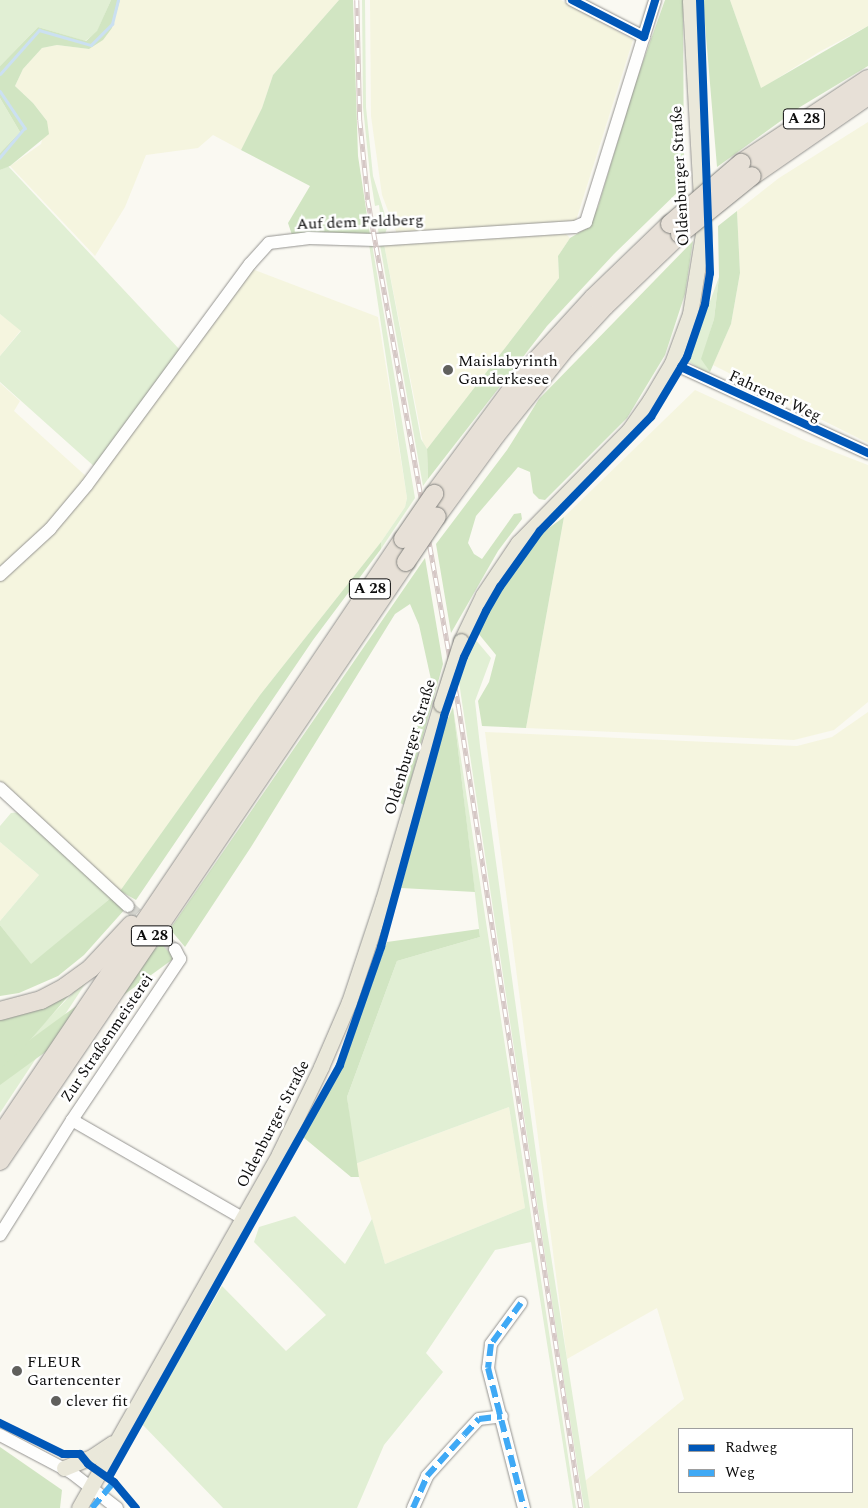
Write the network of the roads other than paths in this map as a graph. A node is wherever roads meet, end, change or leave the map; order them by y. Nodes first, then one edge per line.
1 (572, 0) edge
2 (655, 0) edge
3 (690, 0) edge
4 (644, 37) junction
5 (868, 79) edge
6 (868, 96) edge
7 (747, 169) junction
8 (675, 229) junction
9 (672, 363) junction
10 (868, 453) edge
11 (0, 575) edge
12 (0, 788) edge
13 (157, 902) junction
14 (128, 906) tunnel mouth
15 (176, 949) dead end
16 (0, 1011) edge
17 (72, 1120) junction
18 (0, 1136) edge
19 (0, 1161) edge
20 (244, 1219) junction
21 (0, 1235) edge
22 (522, 1303) dead end
23 (502, 1416) junction
24 (0, 1435) edge
25 (119, 1437) junction
26 (64, 1468) junction
27 (91, 1486) junction
28 (79, 1508) edge
29 (117, 1508) edge
30 (413, 1508) edge
31 (524, 1508) edge

1 - 4 street
2 - 4 street, Auf dem Feldberg
3 - 9 main road, Oldenburger Straße
4 - 11 street, Auf dem Feldberg
5 - 7 highway, A 28
6 - 7 highway, A 28
7 - 8 highway, A 28, bridge
8 - 13 highway, A 28, bridge
8 - 19 highway, A 28, bridge
9 - 10 street, Fahrener Weg
9 - 20 main road, Oldenburger Straße, bridge
12 - 14 street
13 - 16 highway
13 - 18 highway, A 28
15 - 17 street, Zur Straßenmeisterei
17 - 20 street, Zur Straßenmeisterei
17 - 21 street, Zur Straßenmeisterei
20 - 25 main road, Oldenburger Straße
22 - 23 street
23 - 30 street
23 - 31 street
24 - 26 street
25 - 26 main road
25 - 27 main road, Oldenburger Straße
26 - 27 street
27 - 28 main road, Oldenburger Straße
27 - 29 street

